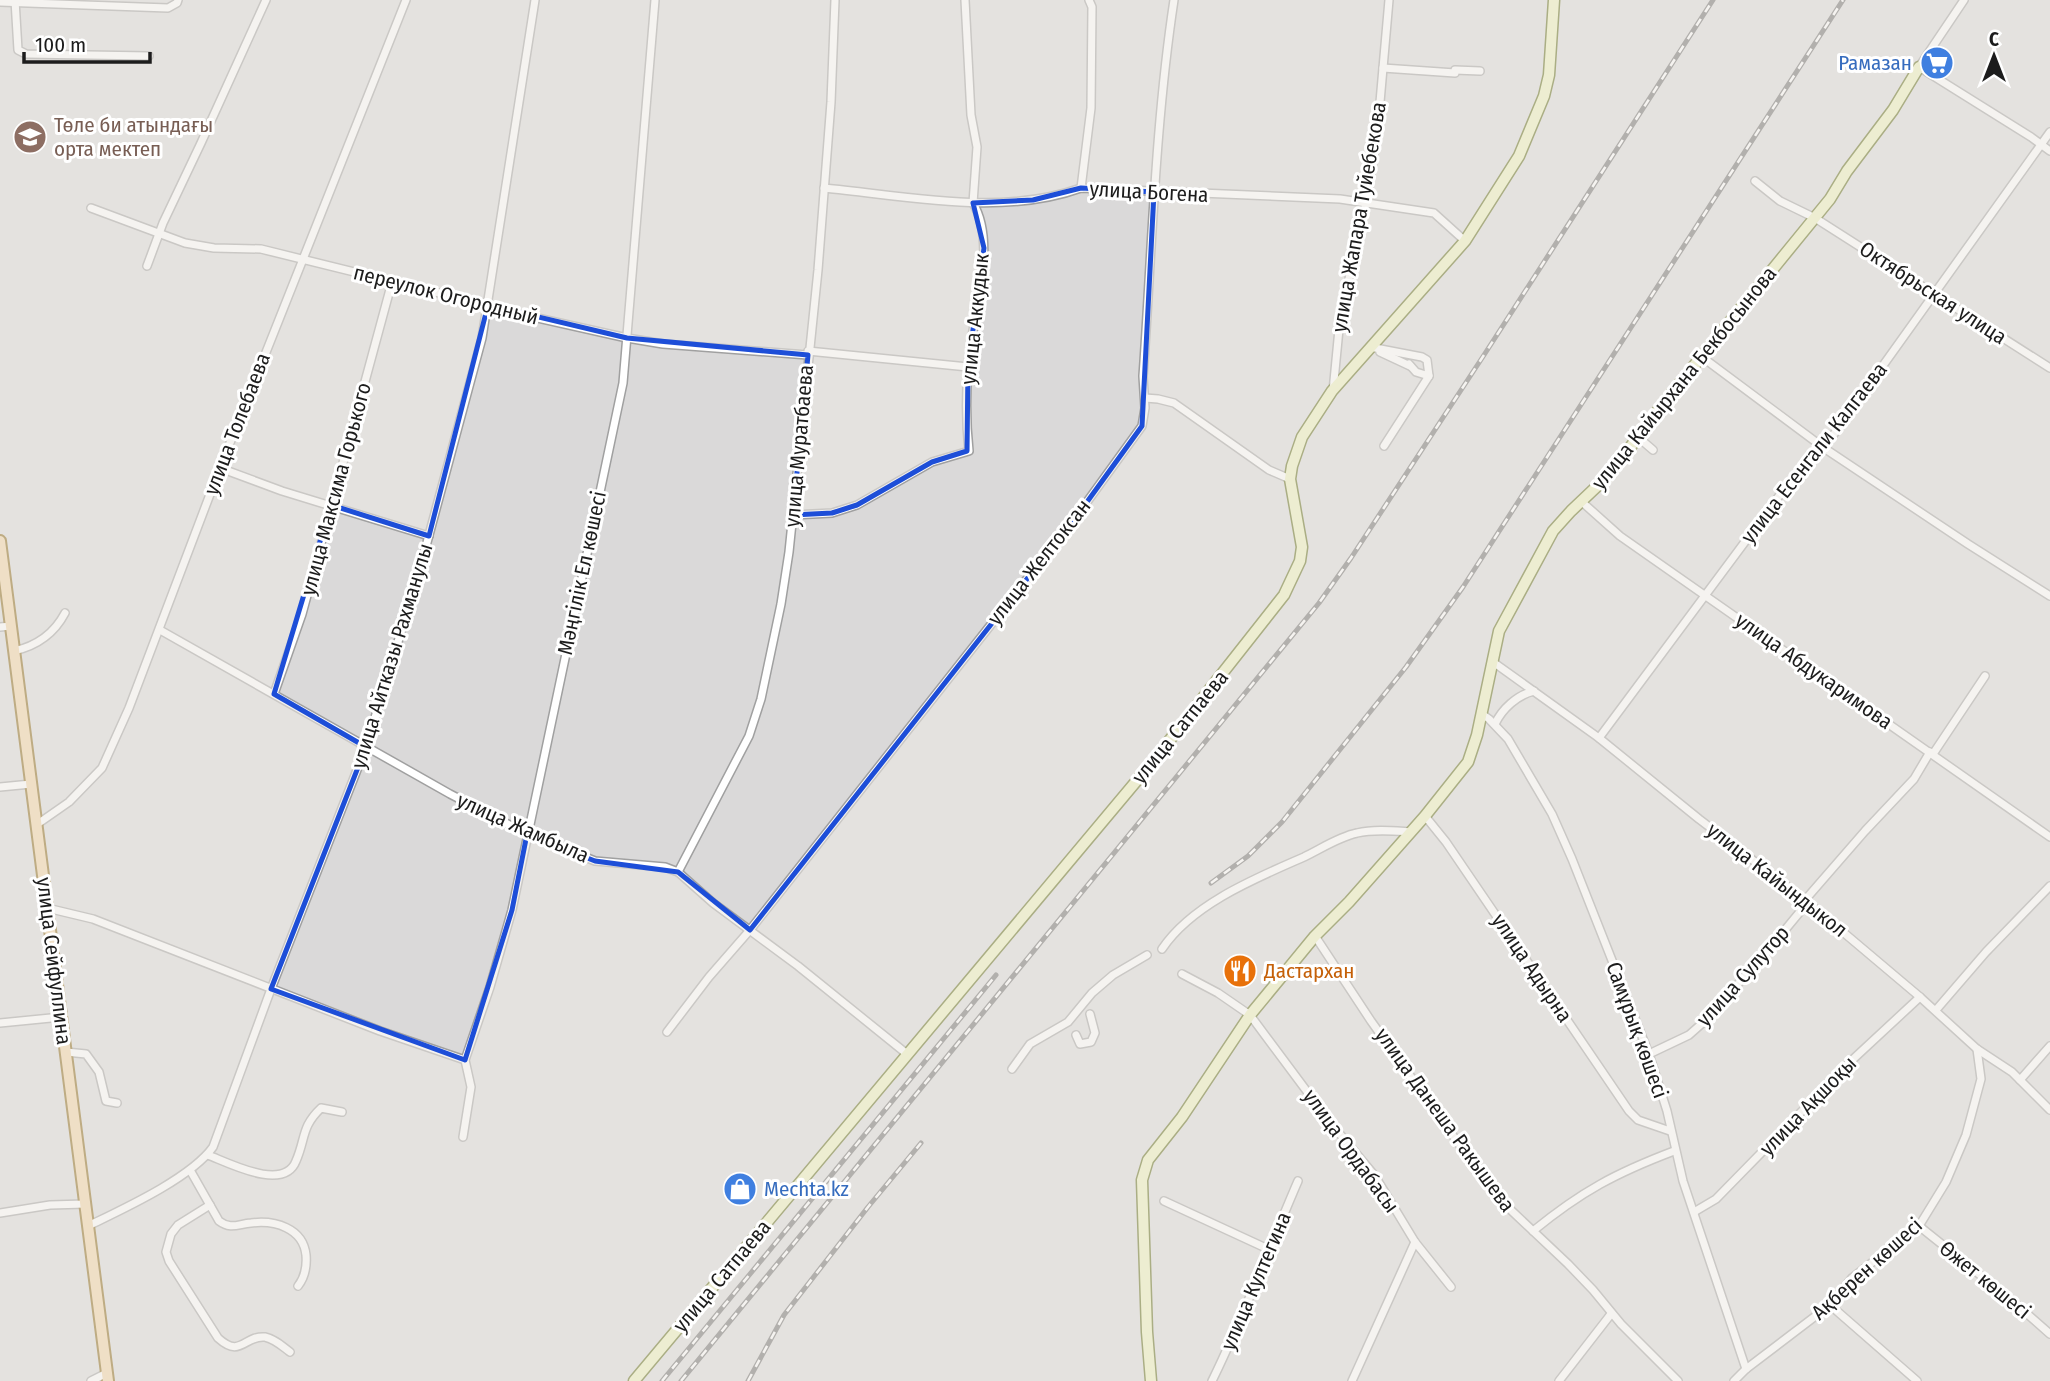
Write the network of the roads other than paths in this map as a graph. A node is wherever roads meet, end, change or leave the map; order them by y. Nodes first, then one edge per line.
1 (178, 0) edge
2 (266, 0) edge
3 (406, 0) edge
4 (535, 0) edge
5 (655, 0) edge
6 (835, 0) edge
7 (965, 0) edge
8 (1089, 0) edge
9 (1174, 0) edge
10 (1389, 0) edge
11 (1554, 0) edge
12 (1964, 0) edge
13 (0, 2) edge
14 (15, 2) edge
15 (149, 56) dead end
16 (1919, 67) junction
17 (1383, 68) junction
18 (1480, 71) dead end
19 (2050, 132) edge
20 (2040, 145) junction
21 (2050, 152) edge
22 (1755, 181) dead end
23 (824, 188) junction
24 (1081, 188) junction
25 (1154, 192) junction
26 (973, 203) junction
27 (1366, 203) junction
28 (91, 208) dead end
29 (1815, 218) junction
30 (159, 234) junction
31 (1465, 242) junction
32 (303, 259) junction
33 (146, 266) dead end
34 (392, 282) junction
35 (1935, 292) junction
36 (488, 305) junction
37 (627, 338) junction
38 (1370, 347) junction
39 (808, 353) junction
40 (1409, 355) junction
41 (1702, 357) junction
42 (1410, 366) junction
43 (968, 367) junction
44 (2050, 368) edge
45 (1429, 376) junction
46 (1332, 391) junction
47 (1145, 398) junction
48 (1639, 438) junction
49 (1384, 446) dead end
50 (1824, 448) junction
51 (1653, 450) dead end
52 (219, 468) junction
53 (1290, 479) junction
54 (1582, 502) junction
55 (331, 505) junction
56 (793, 515) junction
57 (429, 536) junction
58 (0, 541) edge
59 (1706, 596) junction
60 (2050, 596) edge
61 (65, 613) dead end
62 (5, 627) edge
63 (160, 630) junction
64 (14, 651) junction
65 (1493, 662) junction
66 (1986, 676) dead end
67 (1534, 691) junction
68 (274, 694) junction
69 (1482, 714) junction
70 (1495, 724) junction
71 (1599, 738) junction
72 (366, 747) junction
73 (1931, 753) junction
74 (31, 784) junction
75 (0, 786) edge
76 (1426, 816) junction
77 (36, 825) junction
78 (1411, 832) junction
79 (527, 834) junction
80 (2050, 837) edge
81 (678, 872) junction
82 (2050, 886) edge
83 (1805, 900) junction
84 (47, 908) junction
85 (750, 930) junction
86 (1315, 936) junction
87 (1162, 949) dead end
88 (1147, 955) dead end
89 (1182, 974) dead end
90 (271, 989) junction
91 (1920, 997) junction
92 (1936, 1010) junction
93 (1090, 1014) dead end
94 (1250, 1015) junction
95 (61, 1017) junction
96 (0, 1023) edge
97 (667, 1032) dead end
98 (1076, 1035) dead end
99 (2050, 1046) edge
100 (1977, 1049) junction
101 (66, 1052) junction
102 (907, 1054) junction
103 (1649, 1054) junction
104 (465, 1059) junction
105 (1012, 1069) dead end
106 (2020, 1080) junction
107 (117, 1103) dead end
108 (2050, 1111) edge
109 (342, 1112) dead end
110 (1670, 1131) junction
111 (463, 1137) dead end
112 (1674, 1151) junction
113 (208, 1155) junction
114 (190, 1170) junction
115 (1298, 1181) dead end
116 (1164, 1201) dead end
117 (85, 1203) junction
118 (210, 1205) junction
119 (1694, 1212) junction
120 (0, 1213) edge
121 (88, 1226) junction
122 (1919, 1226) junction
123 (1533, 1231) junction
124 (1415, 1242) junction
125 (1268, 1249) junction
126 (298, 1286) dead end
127 (1451, 1287) dead end
128 (1830, 1305) junction
129 (1611, 1314) junction
130 (2050, 1334) edge
131 (290, 1352) dead end
132 (1746, 1369) junction
133 (107, 1377) edge
134 (91, 1381) edge
135 (634, 1381) edge
136 (1151, 1381) edge
137 (1212, 1381) edge
138 (1352, 1381) edge
139 (1559, 1381) edge
140 (1678, 1381) edge
141 (1734, 1381) edge
142 (1917, 1381) edge

1 - 14 street
2 - 30 street
3 - 32 street, улица Толебаева
4 - 36 street, улица Айтказы Рахманулы
5 - 37 street, Мәңгілік Ел көшесі
6 - 23 street, улица Муратбаева
7 - 26 street, улица Аккудык
8 - 24 street
9 - 25 street, улица Желтоксан
10 - 17 street, улица Жапара Туйебекова
11 - 31 street, улица Сатпаева
12 - 16 street, улица Кайырхана Бекбосынова
13 - 14 street
14 - 15 street
16 - 20 street
16 - 29 street, улица Кайырхана Бекбосынова
17 - 18 street
17 - 27 street, улица Жапара Туйебекова
19 - 20 street, улица Есенгали Калгаева
20 - 21 street
20 - 35 street, улица Есенгали Калгаева
22 - 29 street, Октябрьская улица
23 - 26 street, улица Богена
23 - 39 street, улица Муратбаева
24 - 25 street, улица Богена
24 - 26 street, улица Богена
25 - 27 street, улица Богена
25 - 47 street, улица Желтоксан
26 - 43 street, улица Аккудык
27 - 31 street, улица Богена
27 - 46 street, улица Жапара Туйебекова
28 - 30 street, переулок Огородный
29 - 35 street, Октябрьская улица
29 - 41 street, улица Кайырхана Бекбосынова
30 - 32 street, переулок Огородный
30 - 33 street
31 - 38 street, улица Сатпаева
32 - 34 street, переулок Огородный
32 - 52 street, улица Толебаева
34 - 36 street, переулок Огородный
34 - 55 street, улица Максима Горького
35 - 44 street, Октябрьская улица
35 - 50 street, улица Есенгали Калгаева
36 - 37 street, переулок Огородный
36 - 57 street, улица Айтказы Рахманулы
37 - 39 street, переулок Огородный
37 - 79 street, Мәңгілік Ел көшесі
38 - 40 street
38 - 42 street
38 - 46 street, улица Сатпаева
39 - 43 street, переулок Огородный
39 - 56 street, улица Муратбаева
40 - 42 street
40 - 45 street
41 - 48 street, улица Кайырхана Бекбосынова
41 - 50 street
42 - 45 street
43 - 56 street, улица Аккудык
45 - 49 street
46 - 53 street, улица Сатпаева
47 - 53 street
47 - 85 street, улица Желтоксан
48 - 51 street
48 - 54 street, улица Кайырхана Бекбосынова
50 - 59 street, улица Есенгали Калгаева
50 - 60 street
52 - 55 street
52 - 63 street, улица Толебаева
53 - 102 street, улица Сатпаева
54 - 59 street, улица Абдукаримова
54 - 65 street, улица Кайырхана Бекбосынова
55 - 57 street
55 - 68 street, улица Максима Горького
56 - 81 street, улица Муратбаева
57 - 72 street, улица Айтказы Рахманулы
58 - 62 main road, улица Сейфуллина
59 - 71 street, улица Есенгали Калгаева
59 - 73 street, улица Абдукаримова
61 - 64 street
62 - 64 main road, улица Сейфуллина
63 - 68 street, улица Жамбыла
63 - 77 street, улица Толебаева
64 - 74 main road, улица Сейфуллина
65 - 67 street, улица Кайындыкол
65 - 69 street, улица Кайырхана Бекбосынова
66 - 73 street, улица Сулутор
67 - 70 street
67 - 71 street, улица Кайындыкол
68 - 72 street, улица Жамбыла
69 - 70 street, Самұрық көшесі
69 - 76 street, улица Кайырхана Бекбосынова
70 - 103 street, Самұрық көшесі
71 - 83 street, улица Кайындыкол
72 - 79 street, улица Жамбыла
72 - 90 street, улица Айтказы Рахманулы
73 - 80 street, улица Абдукаримова
73 - 83 street, улица Сулутор
74 - 75 street
74 - 77 main road, улица Сейфуллина
76 - 78 street, улица Кайырхана Бекбосынова
76 - 110 street, улица Адырна
77 - 84 main road, улица Сейфуллина
78 - 86 street, улица Кайырхана Бекбосынова
78 - 87 street
79 - 81 street, улица Жамбыла
79 - 104 street, Мәңгілік Ел көшесі
81 - 85 street
82 - 92 street
83 - 91 street, улица Кайындыкол
83 - 103 street, улица Сулутор
84 - 90 street
84 - 95 main road, улица Сейфуллина
85 - 97 street, улица Желтоксан
85 - 102 street
86 - 94 street, улица Кайырхана Бекбосынова
86 - 123 street, улица Данеша Ракышева
88 - 105 street
89 - 94 street
90 - 104 street
90 - 113 street, улица Айтказы Рахманулы
91 - 92 street, улица Кайындыкол
91 - 119 street, улица Ақшоқы
92 - 100 street, улица Кайындыкол
93 - 98 street
94 - 124 street, улица Ордабасы
94 - 136 street, улица Кайырхана Бекбосынова
95 - 96 street
95 - 101 main road, улица Сейфуллина
99 - 106 street
100 - 106 street, улица Кайындыкол
100 - 122 street, Ақберен көшесі
101 - 107 street
101 - 117 main road, улица Сейфуллина
102 - 135 street, улица Сатпаева
103 - 110 street, Самұрық көшесі
104 - 111 street, Мәңгілік Ел көшесі
106 - 108 street, улица Кайындыкол
109 - 113 street
110 - 112 street, Самұрық көшесі
112 - 119 street, Самұрық көшесі
112 - 123 street
113 - 114 street, улица Айтказы Рахманулы
114 - 118 street
114 - 121 street, улица Айтказы Рахманулы
115 - 125 street, улица Култегина
116 - 125 street
117 - 120 street
117 - 121 main road, улица Сейфуллина
118 - 126 street
118 - 131 street
119 - 132 street, Самұрық көшесі
121 - 133 main road, улица Сейфуллина
122 - 128 street, Ақберен көшесі
122 - 130 street, Өжет көшесі
123 - 129 street, улица Данеша Ракышева
124 - 127 street, улица Ордабасы
124 - 138 street
125 - 137 street, улица Култегина
128 - 132 street, Ақберен көшесі
128 - 142 street
129 - 139 street
129 - 140 street, улица Данеша Ракышева
132 - 141 street, Ақберен көшесі
133 - 134 street

